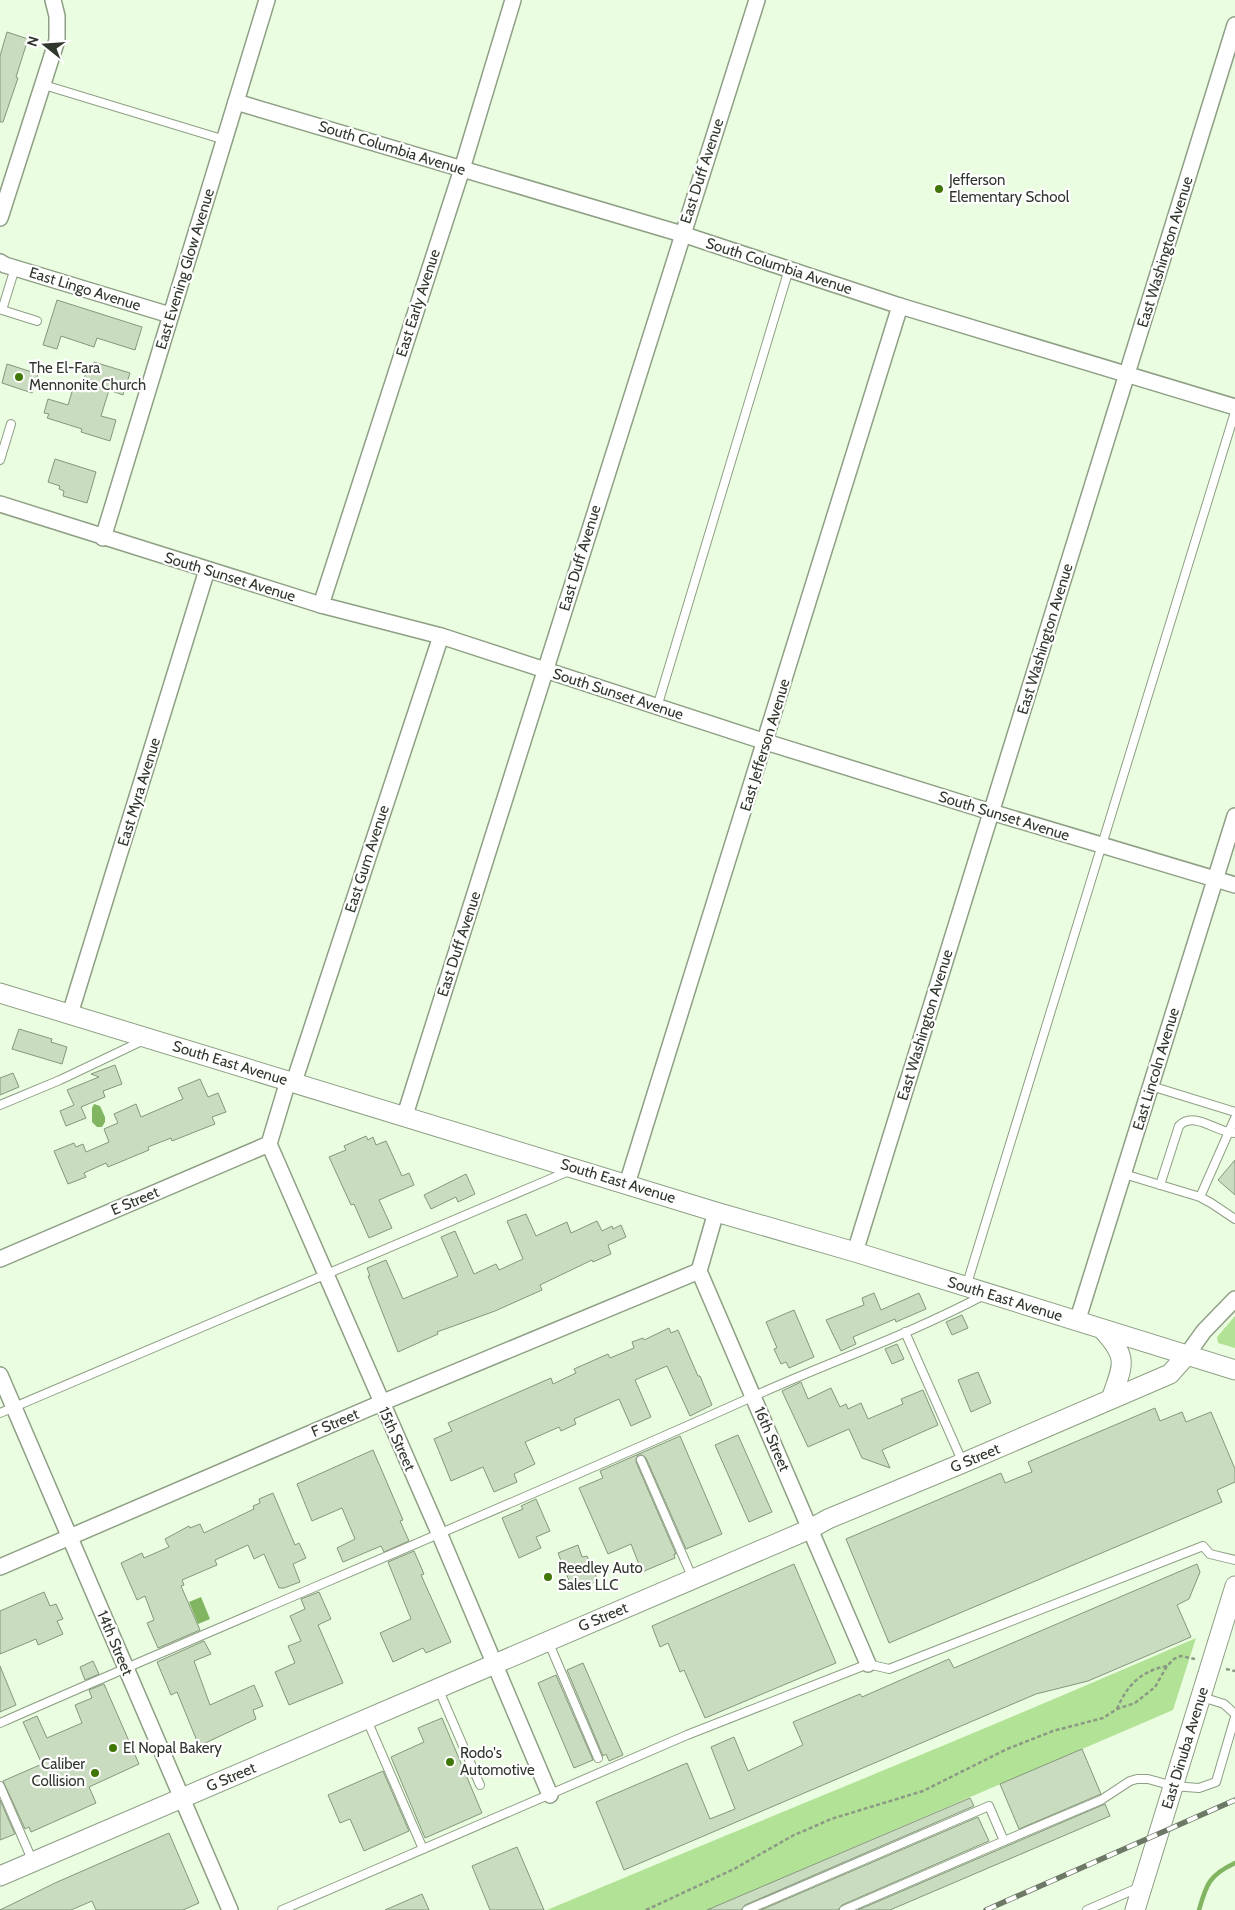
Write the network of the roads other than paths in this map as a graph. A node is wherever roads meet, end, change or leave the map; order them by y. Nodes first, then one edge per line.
1 (53, 0) edge
2 (267, 0) edge
3 (513, 0) edge
4 (757, 0) edge
5 (1235, 25) edge
6 (44, 85) junction
7 (236, 102) junction
8 (224, 140) junction
9 (462, 169) junction
10 (0, 218) edge
11 (682, 234) junction
12 (0, 262) edge
13 (14, 268) junction
14 (789, 269) junction
15 (900, 306) junction
16 (170, 315) junction
17 (37, 320) dead end
18 (1127, 375) junction
19 (1235, 407) edge
20 (1235, 412) edge
21 (11, 424) dead end
22 (0, 460) edge
23 (0, 504) edge
24 (103, 538) junction
25 (207, 570) junction
26 (321, 605) junction
27 (441, 636) junction
28 (545, 670) junction
29 (657, 707) junction
30 (766, 742) junction
31 (991, 812) junction
32 (1235, 816) edge
33 (1102, 845) junction
34 (1215, 879) junction
35 (1235, 885) edge
36 (0, 993) edge
37 (70, 1014) junction
38 (147, 1039) junction
39 (291, 1081) junction
40 (1151, 1086) junction
41 (0, 1105) edge
42 (1235, 1112) edge
43 (405, 1116) junction
44 (1235, 1118) edge
45 (1232, 1133) edge
46 (269, 1144) junction
47 (576, 1169) junction
48 (1124, 1174) junction
49 (628, 1184) junction
50 (1160, 1185) junction
51 (1200, 1197) junction
52 (716, 1212) junction
53 (1235, 1220) edge
54 (855, 1252) junction
55 (0, 1259) edge
56 (699, 1271) junction
57 (327, 1274) junction
58 (966, 1287) junction
59 (987, 1294) junction
60 (1235, 1299) edge
61 (1077, 1322) junction
62 (1103, 1330) junction
63 (906, 1332) junction
64 (1186, 1356) junction
65 (1235, 1370) edge
66 (0, 1375) edge
67 (754, 1396) junction
68 (1111, 1399) junction
69 (382, 1403) junction
70 (14, 1407) junction
71 (0, 1413) edge
72 (641, 1460) dead end
73 (963, 1463) junction
74 (810, 1530) junction
75 (440, 1535) junction
76 (69, 1538) junction
77 (1235, 1560) edge
78 (0, 1567) edge
79 (693, 1579) junction
80 (1235, 1586) edge
81 (548, 1641) junction
82 (495, 1664) junction
83 (868, 1664) junction
84 (126, 1669) junction
85 (438, 1688) junction
86 (1201, 1697) junction
87 (1235, 1716) edge
88 (367, 1720) junction
89 (0, 1723) edge
90 (598, 1758) dead end
91 (480, 1785) dead end
92 (0, 1786) edge
93 (1173, 1786) junction
94 (550, 1795) junction
95 (181, 1798) junction
96 (1004, 1841) junction
97 (423, 1849) junction
98 (32, 1862) junction
99 (0, 1876) edge
100 (1142, 1886) junction
101 (230, 1910) edge
102 (282, 1910) edge
103 (747, 1910) edge
104 (844, 1910) edge
105 (1087, 1910) edge
106 (1135, 1910) edge

1 - 6 street
2 - 7 street, East Evening Glow Avenue
3 - 9 street, East Early Avenue
4 - 11 street, East Duff Avenue
5 - 18 street, East Washington Avenue
6 - 8 lane
6 - 10 street
7 - 8 street, East Evening Glow Avenue
7 - 9 street, South Columbia Avenue
8 - 16 street, East Evening Glow Avenue
9 - 11 street, South Columbia Avenue
9 - 26 street, East Early Avenue
11 - 14 street, South Columbia Avenue
11 - 28 street, East Duff Avenue
12 - 13 street, East Lingo Avenue
13 - 16 street, East Lingo Avenue
13 - 17 lane
14 - 15 street, South Columbia Avenue
14 - 29 lane
15 - 18 street, South Columbia Avenue
15 - 30 street, East Jefferson Avenue
16 - 24 street, East Evening Glow Avenue
18 - 19 street, South Columbia Avenue
18 - 31 street, East Washington Avenue
20 - 33 lane
21 - 22 lane
23 - 24 street, South Sunset Avenue
24 - 25 street, South Sunset Avenue
25 - 26 street, South Sunset Avenue
25 - 37 street, East Myra Avenue
26 - 27 street, South Sunset Avenue
27 - 28 street, South Sunset Avenue
27 - 39 street, East Gum Avenue
28 - 29 street, South Sunset Avenue
28 - 43 street, East Duff Avenue
29 - 30 street, South Sunset Avenue
30 - 31 street, South Sunset Avenue
30 - 49 street, East Jefferson Avenue
31 - 33 street, South Sunset Avenue
31 - 54 street, East Washington Avenue
32 - 34 street, East Lincoln Avenue
33 - 34 street, South Sunset Avenue
33 - 58 lane
34 - 35 street, South Sunset Avenue
34 - 40 street, East Lincoln Avenue
36 - 37 street, South East Avenue
37 - 38 street, South East Avenue
38 - 39 street, South East Avenue
38 - 41 lane
39 - 43 street, South East Avenue
39 - 46 street
40 - 42 lane
40 - 48 street, East Lincoln Avenue
43 - 47 street, South East Avenue
44 - 45 lane
45 - 50 lane
45 - 51 lane
46 - 55 street, E Street
46 - 57 street, 15th Street
47 - 49 street, South East Avenue
47 - 57 lane
48 - 50 lane
48 - 61 street, East Lincoln Avenue
49 - 52 street, South East Avenue
50 - 51 lane
51 - 53 lane
52 - 54 street, South East Avenue
52 - 56 street
54 - 58 street, South East Avenue
56 - 67 street, 16th Street
56 - 69 street, F Street
57 - 69 street, 15th Street
57 - 70 lane
58 - 59 street, South East Avenue
59 - 61 street, South East Avenue
59 - 63 lane
60 - 64 street, G Street
61 - 62 street, South East Avenue
62 - 64 street, South East Avenue
62 - 68 street
63 - 67 lane
63 - 73 lane
64 - 65 street, South East Avenue
64 - 68 street, G Street
66 - 70 street, 14th Street
67 - 74 street, 16th Street
67 - 75 lane
68 - 73 street, G Street
69 - 75 street, 15th Street
69 - 76 street, F Street
70 - 71 lane
70 - 76 street, 14th Street
72 - 79 lane
73 - 74 street, G Street
74 - 79 street, G Street
74 - 83 street, 16th Street
75 - 82 street, 15th Street
75 - 84 lane
76 - 78 street, F Street
76 - 84 street, 14th Street
77 - 83 lane
79 - 81 street, G Street
80 - 86 street, East Dinuba Avenue
81 - 82 street, G Street
81 - 90 lane
82 - 85 street, G Street
82 - 94 street, 15th Street
83 - 94 lane
84 - 89 lane
84 - 95 street, 14th Street
85 - 88 street, G Street
85 - 91 lane
86 - 87 lane
86 - 93 street, East Dinuba Avenue
87 - 93 lane
88 - 95 street, G Street
88 - 97 lane
92 - 98 lane
93 - 96 lane
93 - 100 street, East Dinuba Avenue
94 - 97 lane
95 - 98 street, G Street
95 - 101 street, 14th Street
96 - 103 lane
96 - 104 lane
97 - 102 lane
98 - 99 street, G Street
100 - 105 lane
100 - 106 street, East Dinuba Avenue

